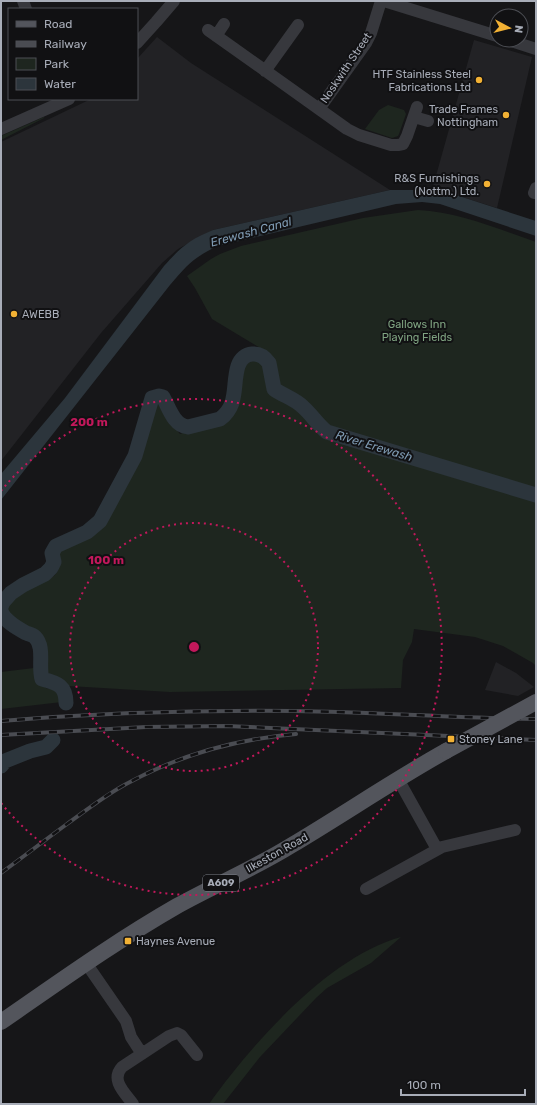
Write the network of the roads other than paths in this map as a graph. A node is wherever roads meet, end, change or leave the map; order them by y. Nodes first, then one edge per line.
1 (174, 1) edge
2 (383, 1) edge
3 (224, 24) dead end
4 (298, 25) dead end
5 (489, 34) edge
6 (138, 42) edge
7 (265, 71) junction
8 (67, 100) edge
9 (319, 110) junction
10 (428, 121) dead end
11 (1, 129) edge
12 (536, 702) edge
13 (398, 779) junction
14 (515, 830) dead end
15 (437, 849) junction
16 (366, 889) dead end
17 (86, 963) junction
18 (1, 1022) edge
19 (196, 1050) dead end
20 (142, 1054) junction
21 (133, 1104) edge

1 - 6 street
2 - 5 street
2 - 9 street, Noskwith Street
3 - 7 street
4 - 7 street
7 - 9 street
8 - 11 street
9 - 10 street, Noskwith Street
12 - 13 main road, Ilkeston Road / A609, bridge
13 - 15 street
13 - 17 main road, Ilkeston Road / A609
14 - 15 street
15 - 16 street
17 - 18 main road, Ilkeston Road / A609
17 - 20 street
19 - 20 street
20 - 21 street

